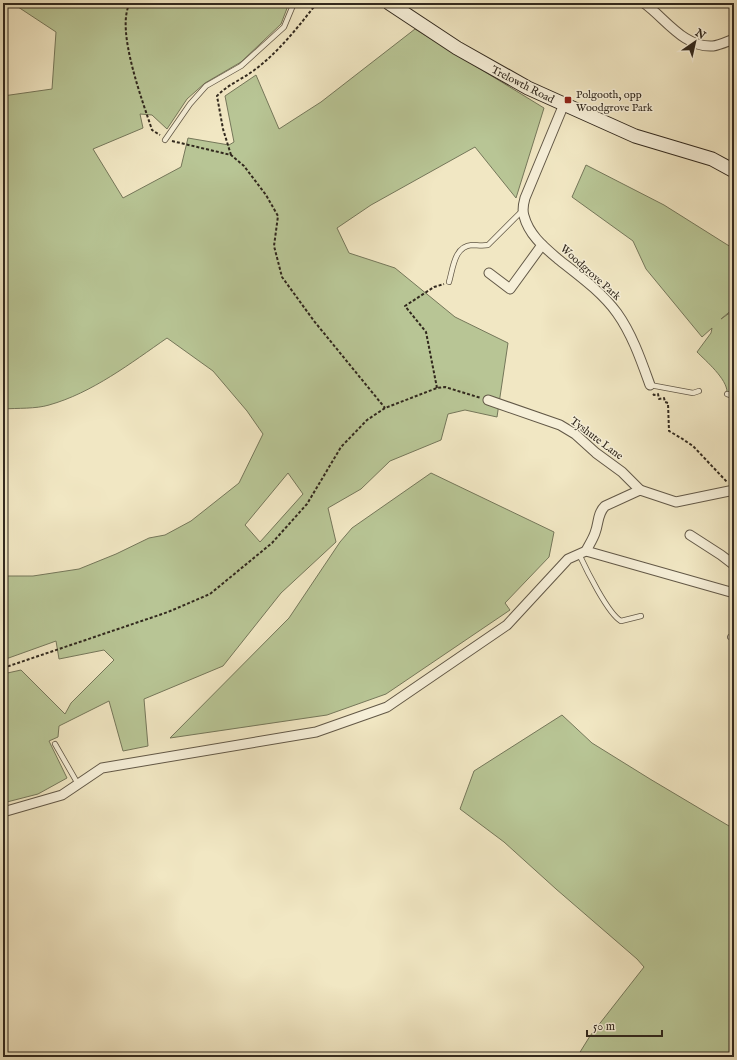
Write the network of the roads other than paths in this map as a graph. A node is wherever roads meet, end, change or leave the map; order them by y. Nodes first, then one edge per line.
1 (294, 3) edge
2 (389, 3) edge
3 (644, 3) edge
4 (734, 39) edge
5 (564, 104) junction
6 (165, 140) road end
7 (734, 171) edge
8 (523, 210) junction
9 (542, 245) junction
10 (488, 273) dead end
11 (449, 282) road end
12 (650, 385) joint
13 (699, 391) dead end
14 (727, 394) dead end
15 (734, 396) edge
16 (488, 400) road end
17 (731, 487) edge
18 (640, 490) junction
19 (690, 535) dead end
20 (582, 552) junction
21 (734, 565) edge
22 (734, 593) edge
23 (641, 616) dead end
24 (55, 744) dead end
25 (78, 785) junction
26 (3, 812) edge

1 - 6 lane
2 - 5 street, Trelowth Road
3 - 4 street
5 - 7 street, Trelowth Road
5 - 8 street
8 - 9 street, Woodgrove Park
8 - 11 lane
9 - 10 street
9 - 12 street, Woodgrove Park
12 - 13 lane
14 - 15 lane
16 - 18 street, Tyshute Lane
17 - 18 street
18 - 20 street
19 - 21 street
20 - 22 street
20 - 23 lane
20 - 25 street
24 - 25 lane
25 - 26 street

